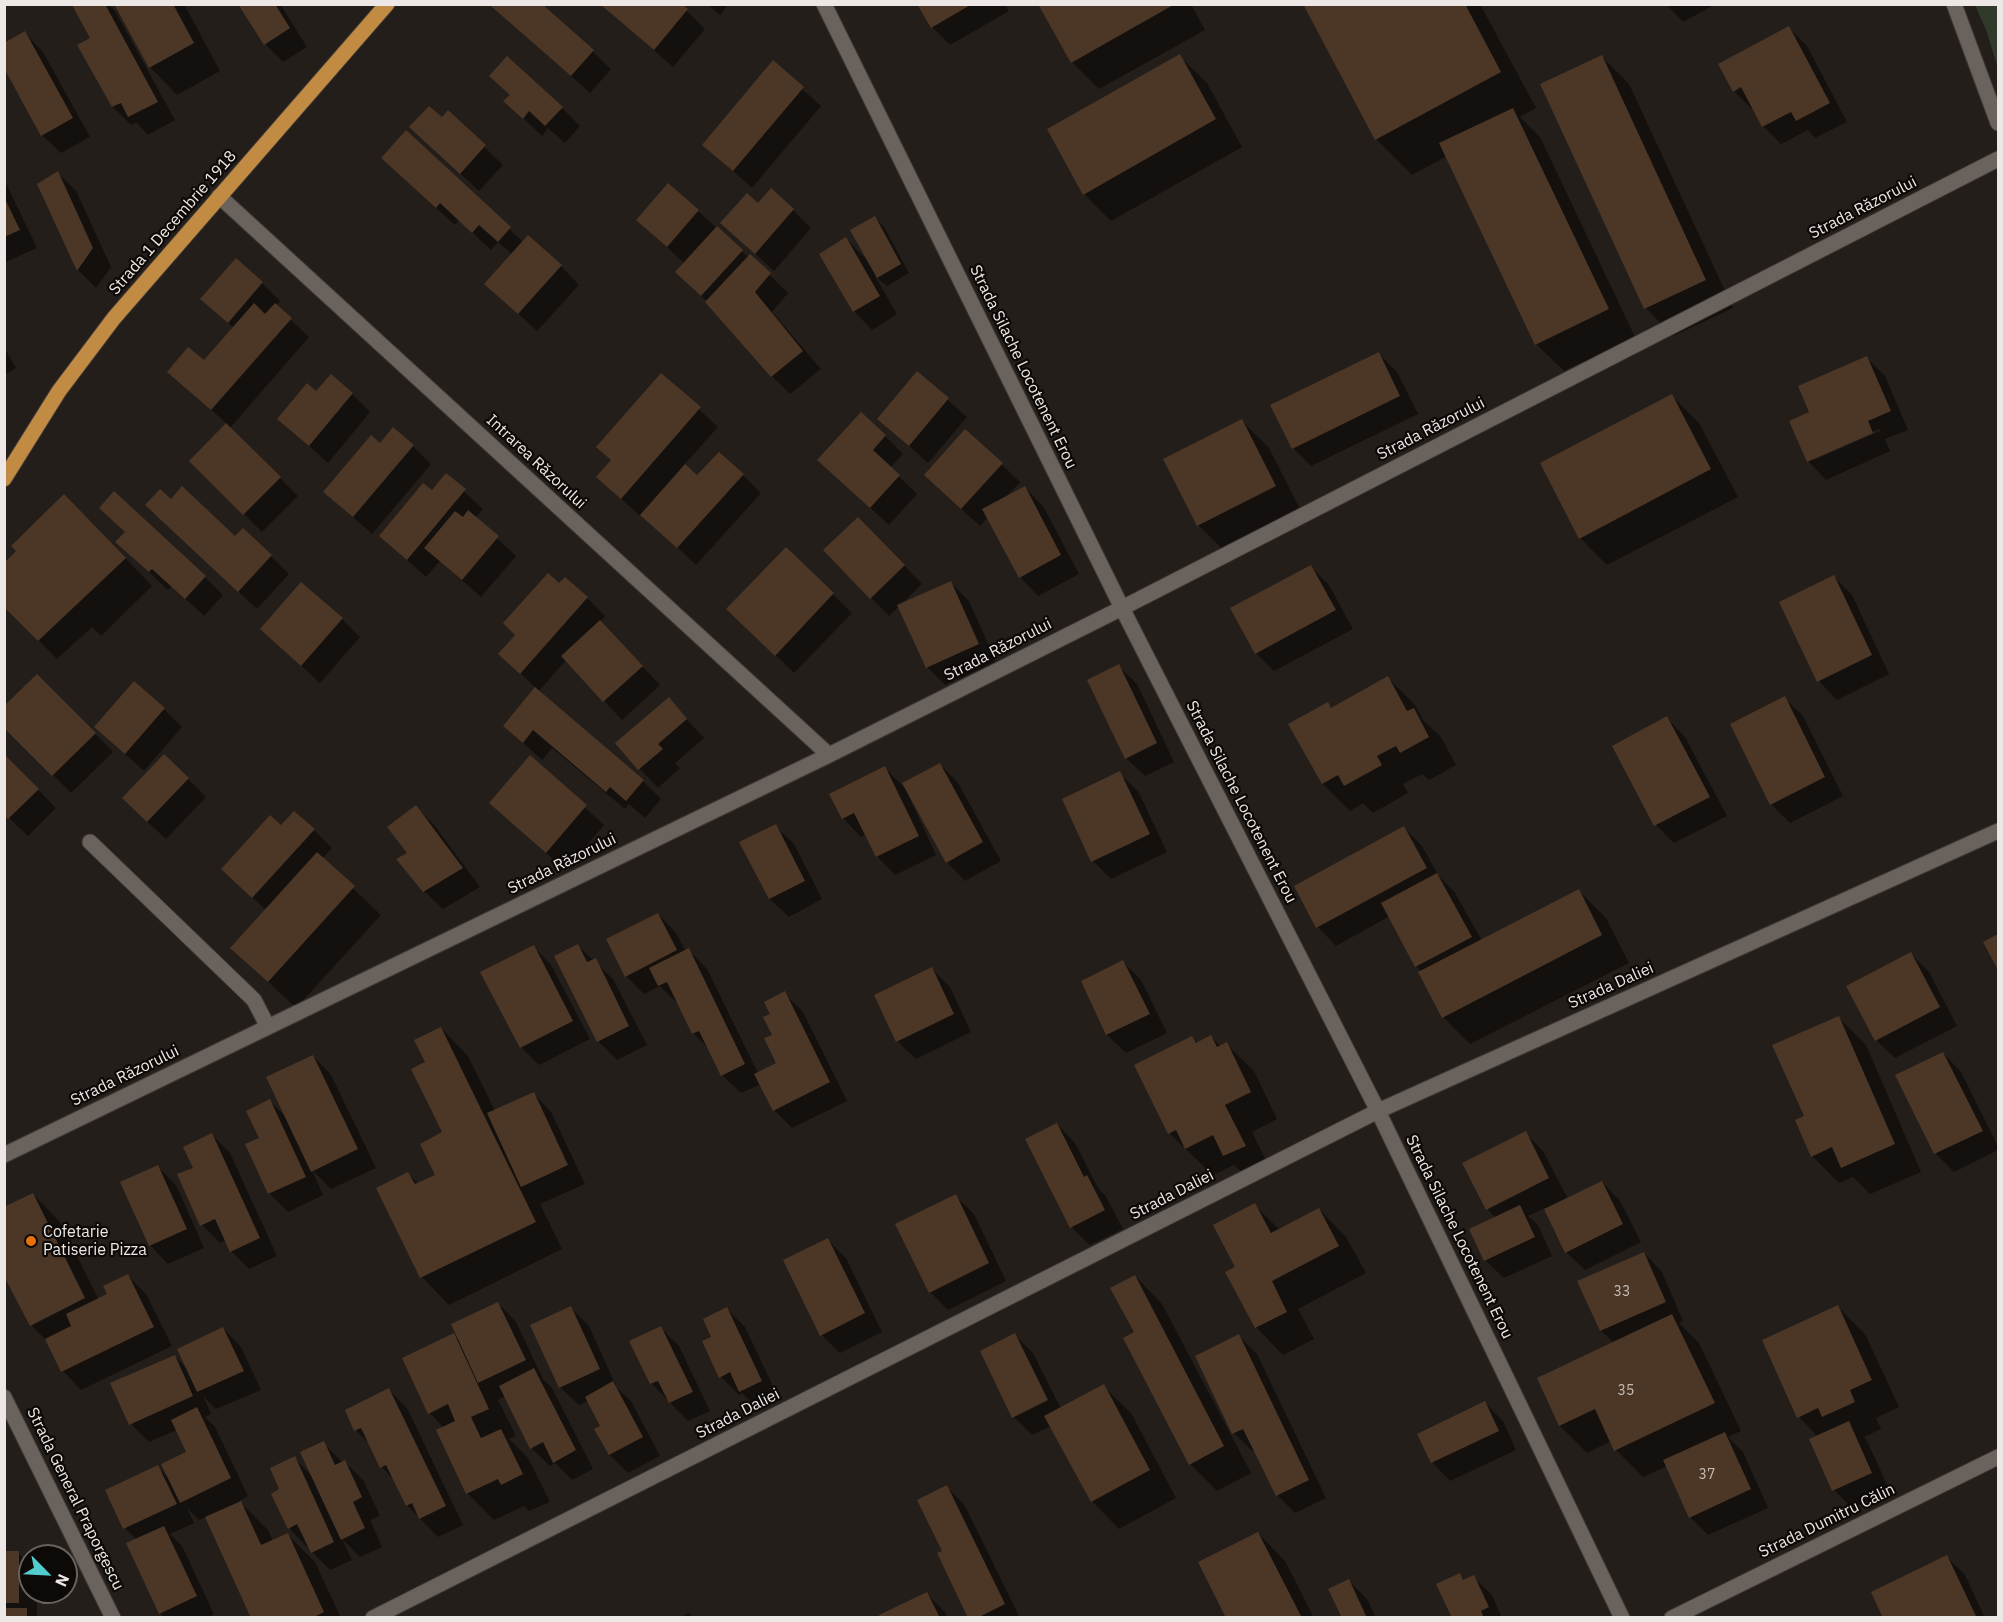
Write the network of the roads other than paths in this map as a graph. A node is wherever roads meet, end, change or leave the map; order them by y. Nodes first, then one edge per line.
1 (824, 4) edge
2 (1954, 4) edge
3 (383, 6) edge
4 (1998, 123) edge
5 (1998, 159) edge
6 (219, 196) junction
7 (4, 479) edge
8 (1122, 608) junction
9 (829, 755) junction
10 (1998, 831) edge
11 (90, 842) dead end
12 (268, 1027) junction
13 (1378, 1111) junction
14 (4, 1155) edge
15 (4, 1397) edge
16 (1998, 1457) edge
17 (113, 1617) edge
18 (374, 1617) edge
19 (1622, 1617) edge
20 (1672, 1617) edge

1 - 8 street, Strada Silache Locotenent Erou
2 - 4 street
3 - 6 main road, Strada 1 Decembrie 1918
5 - 8 street, Strada Răzorului
6 - 7 main road, Strada 1 Decembrie 1918
6 - 9 street, Intrarea Răzorului
8 - 9 street, Strada Răzorului
8 - 13 street, Strada Silache Locotenent Erou
9 - 12 street, Strada Răzorului
10 - 13 street, Strada Daliei
11 - 12 street
12 - 14 street, Strada Răzorului
13 - 18 street, Strada Daliei
13 - 19 street, Strada Silache Locotenent Erou
15 - 17 street, Strada General Praporgescu
16 - 20 street, Strada Dumitru Călin

